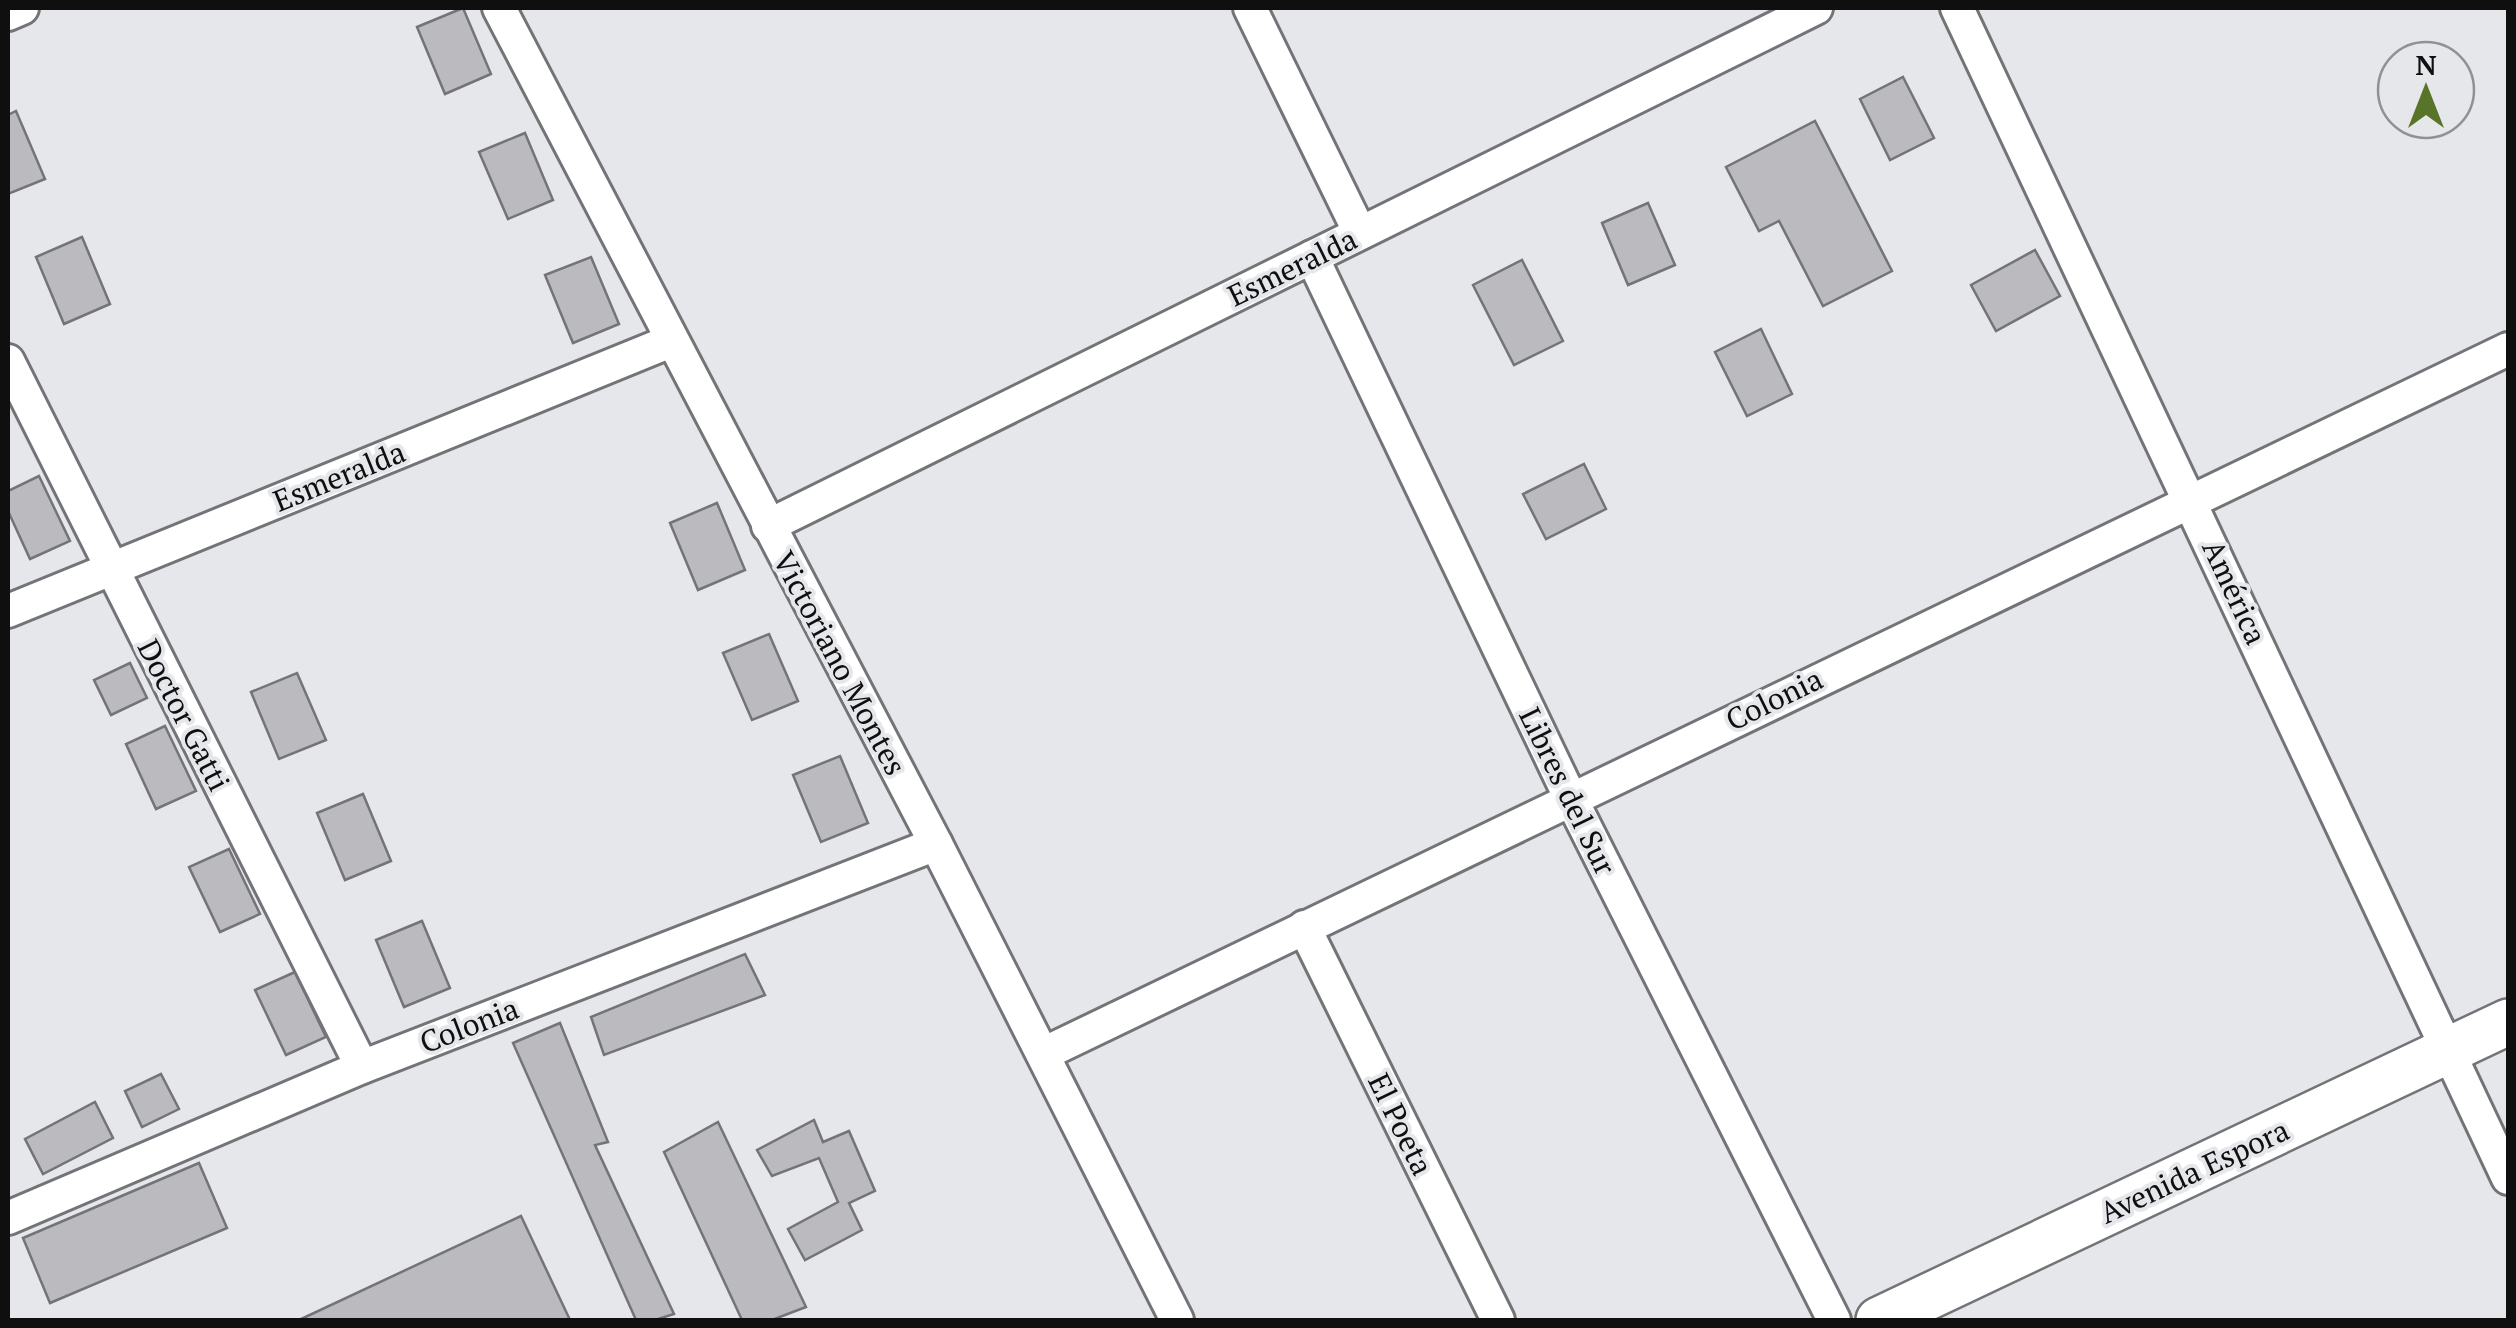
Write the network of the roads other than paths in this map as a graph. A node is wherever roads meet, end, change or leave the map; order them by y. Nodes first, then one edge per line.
1 (22, 8) edge
2 (499, 8) edge
3 (1250, 8) edge
4 (1816, 8) edge
5 (1958, 8) edge
6 (8, 14) edge
7 (1360, 233) junction
8 (1312, 257) junction
9 (671, 341) junction
10 (2508, 349) edge
11 (8, 361) edge
12 (2192, 500) junction
13 (768, 526) junction
14 (110, 569) junction
15 (8, 611) edge
16 (1570, 797) junction
17 (936, 844) junction
18 (1304, 926) junction
19 (2508, 1022) edge
20 (2450, 1050) junction
21 (1042, 1054) junction
22 (362, 1067) junction
23 (2508, 1178) edge
24 (8, 1218) edge
25 (1177, 1320) edge
26 (1498, 1320) edge
27 (1834, 1320) edge
28 (1879, 1320) edge

1 - 6 street
2 - 9 street, Victoriano Montes
3 - 7 street
4 - 7 street, Esmeralda
5 - 12 street, América
7 - 8 street, Esmeralda
8 - 13 street, Esmeralda
8 - 16 street, Libres del Sur
9 - 13 street, Victoriano Montes
9 - 14 street, Esmeralda
10 - 12 street, Colonia
11 - 14 street, Doctor Gatti
12 - 16 street, Colonia
12 - 20 street, América
13 - 17 street, Victoriano Montes
14 - 15 street, Esmeralda
14 - 22 street, Doctor Gatti
16 - 18 street, Colonia
16 - 27 street, Libres del Sur
17 - 21 street, Victoriano Montes
17 - 22 street, Colonia
18 - 21 street, Colonia
18 - 26 street, El Poeta
19 - 20 main road, Avenida Espora
20 - 23 street, América
20 - 28 main road, Avenida Espora
21 - 25 street, Victoriano Montes
22 - 24 street, Colonia

